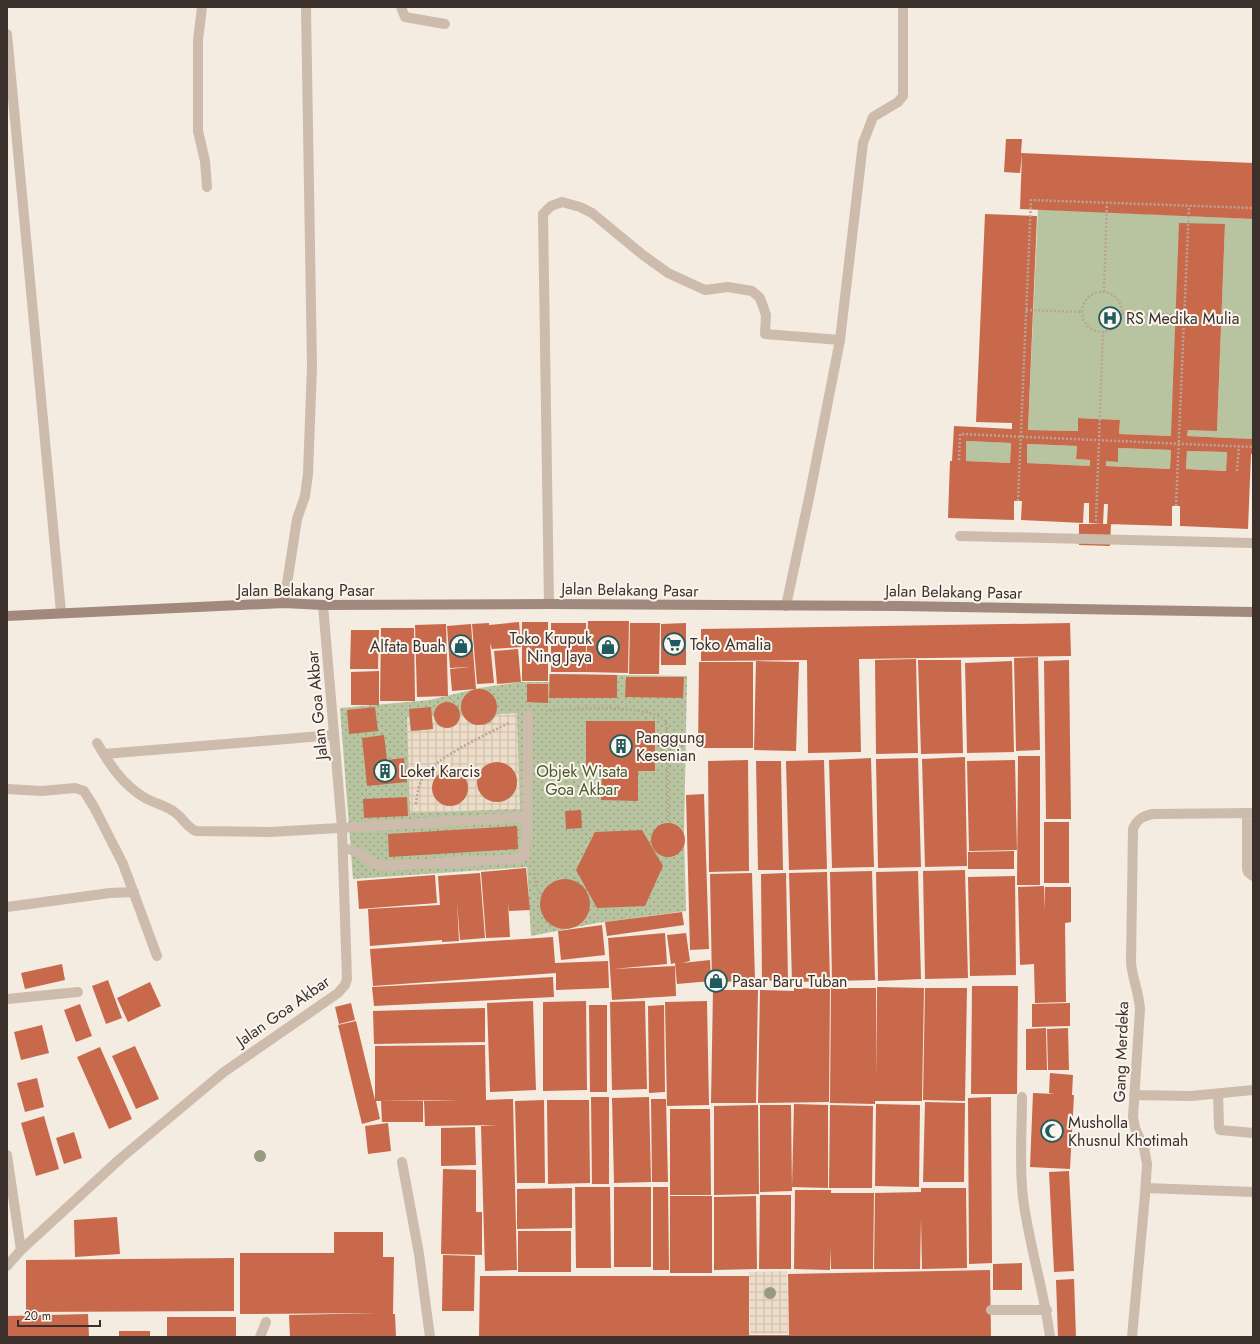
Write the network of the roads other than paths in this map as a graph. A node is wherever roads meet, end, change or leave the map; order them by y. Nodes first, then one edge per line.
1 (202, 7) edge
2 (306, 7) edge
3 (401, 7) edge
4 (903, 7) edge
5 (445, 24) dead end
6 (7, 34) edge
7 (7, 41) edge
8 (207, 187) dead end
9 (840, 340) junction
10 (960, 536) dead end
11 (1253, 543) edge
12 (284, 603) junction
13 (324, 604) junction
14 (549, 604) junction
15 (786, 606) junction
16 (61, 612) junction
17 (1253, 612) edge
18 (7, 616) edge
19 (528, 715) road end
20 (334, 735) junction
21 (97, 743) dead end
22 (104, 754) junction
23 (7, 789) edge
24 (1250, 813) edge
25 (527, 817) junction
26 (342, 828) junction
27 (343, 849) junction
28 (1253, 876) edge
29 (134, 892) junction
30 (7, 907) edge
31 (157, 956) dead end
32 (78, 992) dead end
33 (7, 999) edge
34 (1253, 1090) edge
35 (1218, 1094) junction
36 (1134, 1095) junction
37 (1022, 1097) dead end
38 (1253, 1133) edge
39 (7, 1155) edge
40 (402, 1162) dead end
41 (1146, 1188) junction
42 (1253, 1192) edge
43 (21, 1250) junction
44 (7, 1266) edge
45 (991, 1310) dead end
46 (1047, 1310) junction
47 (266, 1322) dead end
48 (260, 1337) edge
49 (430, 1337) edge
50 (1050, 1337) edge
51 (1132, 1337) edge

1 - 8 street
2 - 12 street
3 - 5 street
4 - 9 street
6 - 7 street
7 - 16 street
9 - 14 street
9 - 15 street
10 - 11 street
12 - 13 street, Jalan Belakang Pasar
12 - 16 street, Jalan Belakang Pasar
13 - 14 street, Jalan Belakang Pasar
13 - 20 street, Jalan Goa Akbar
14 - 15 street, Jalan Belakang Pasar
15 - 17 street, Jalan Belakang Pasar
16 - 18 street, Jalan Belakang Pasar
19 - 25 street
20 - 22 street
20 - 26 street, Jalan Goa Akbar
21 - 22 street
22 - 26 street
23 - 29 street
24 - 28 street
24 - 36 street, Gang Merdeka
25 - 26 street
25 - 27 street
26 - 27 street, Jalan Goa Akbar
27 - 43 street, Jalan Goa Akbar
29 - 30 street
29 - 31 street
32 - 33 street
34 - 35 street
35 - 36 street
35 - 38 street
36 - 41 street, Gang Merdeka
37 - 46 street
39 - 43 street
40 - 49 street
41 - 42 street
41 - 51 street, Gang Merdeka
43 - 44 street, Jalan Goa Akbar
45 - 46 street
46 - 50 street
47 - 48 street

